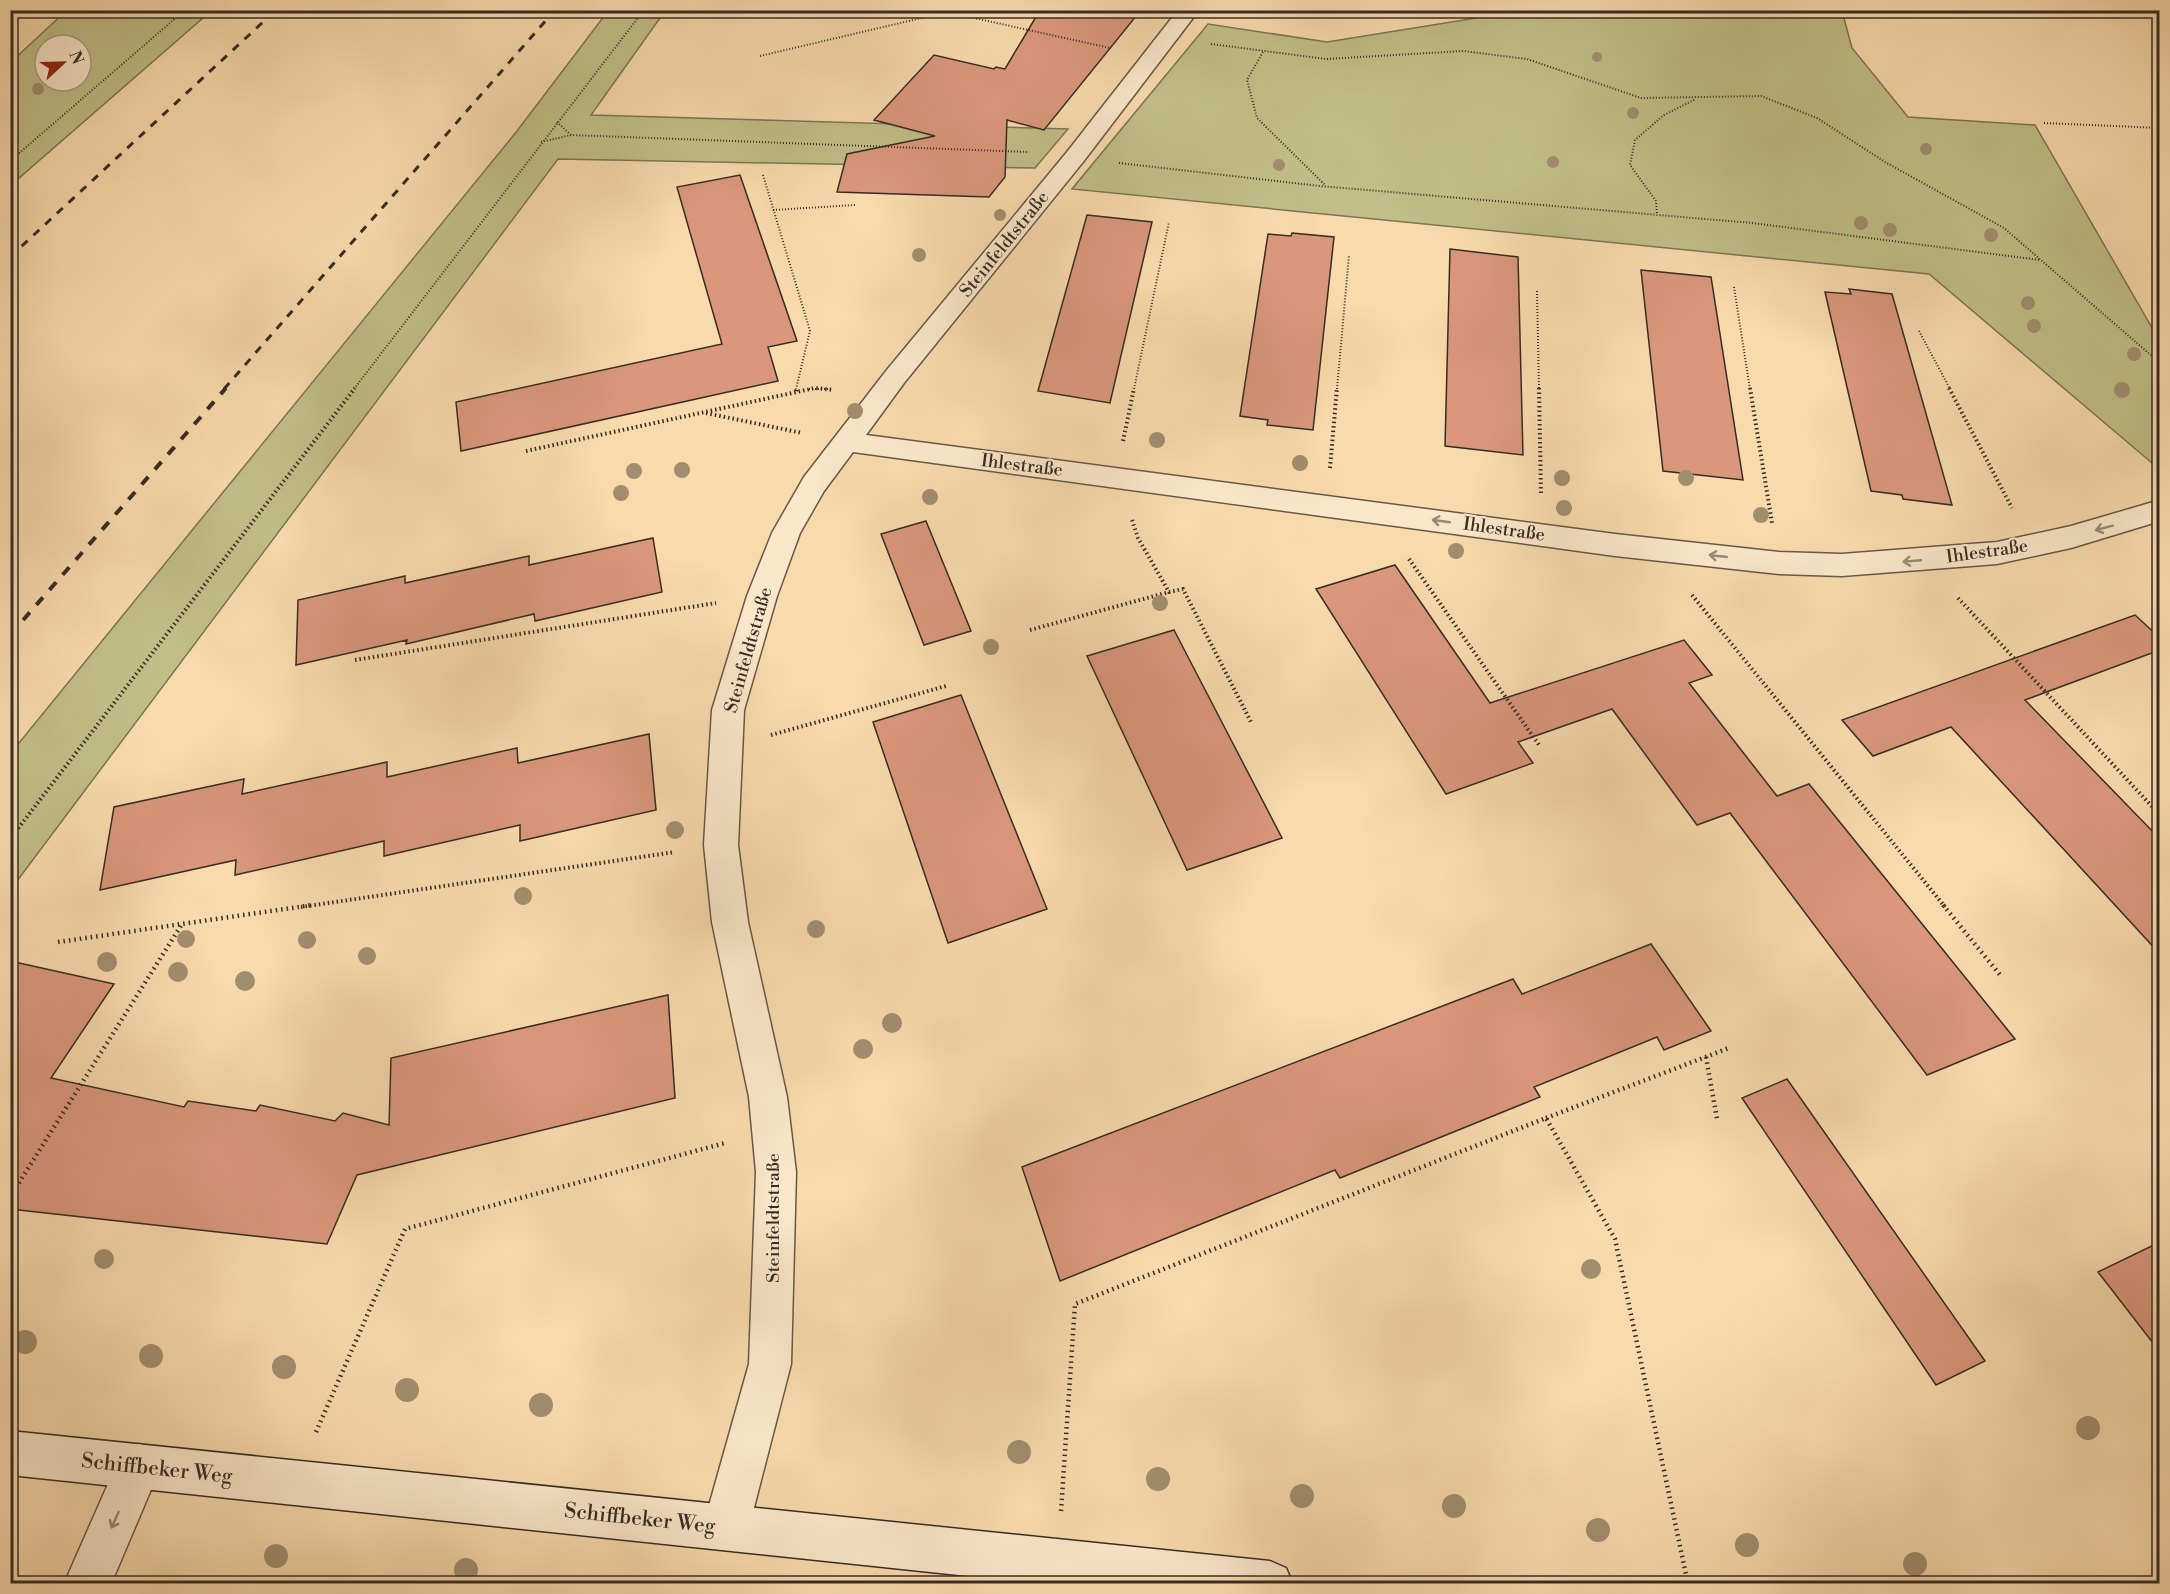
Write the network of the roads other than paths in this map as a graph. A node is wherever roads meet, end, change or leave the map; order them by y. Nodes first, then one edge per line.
1 (1189, 10) edge
2 (846, 442) junction
3 (2160, 510) edge
4 (10, 1453) edge
5 (138, 1466) junction
6 (726, 1527) junction
7 (87, 1584) edge
8 (1270, 1584) edge

1 - 2 street, Steinfeldtstraße
3 -> 2 street, Ihlestraße
2 - 6 street, Steinfeldtstraße
4 - 5 street, Schiffbeker Weg
5 - 6 street, Schiffbeker Weg
5 -> 7 street
6 - 8 street, Schiffbeker Weg

